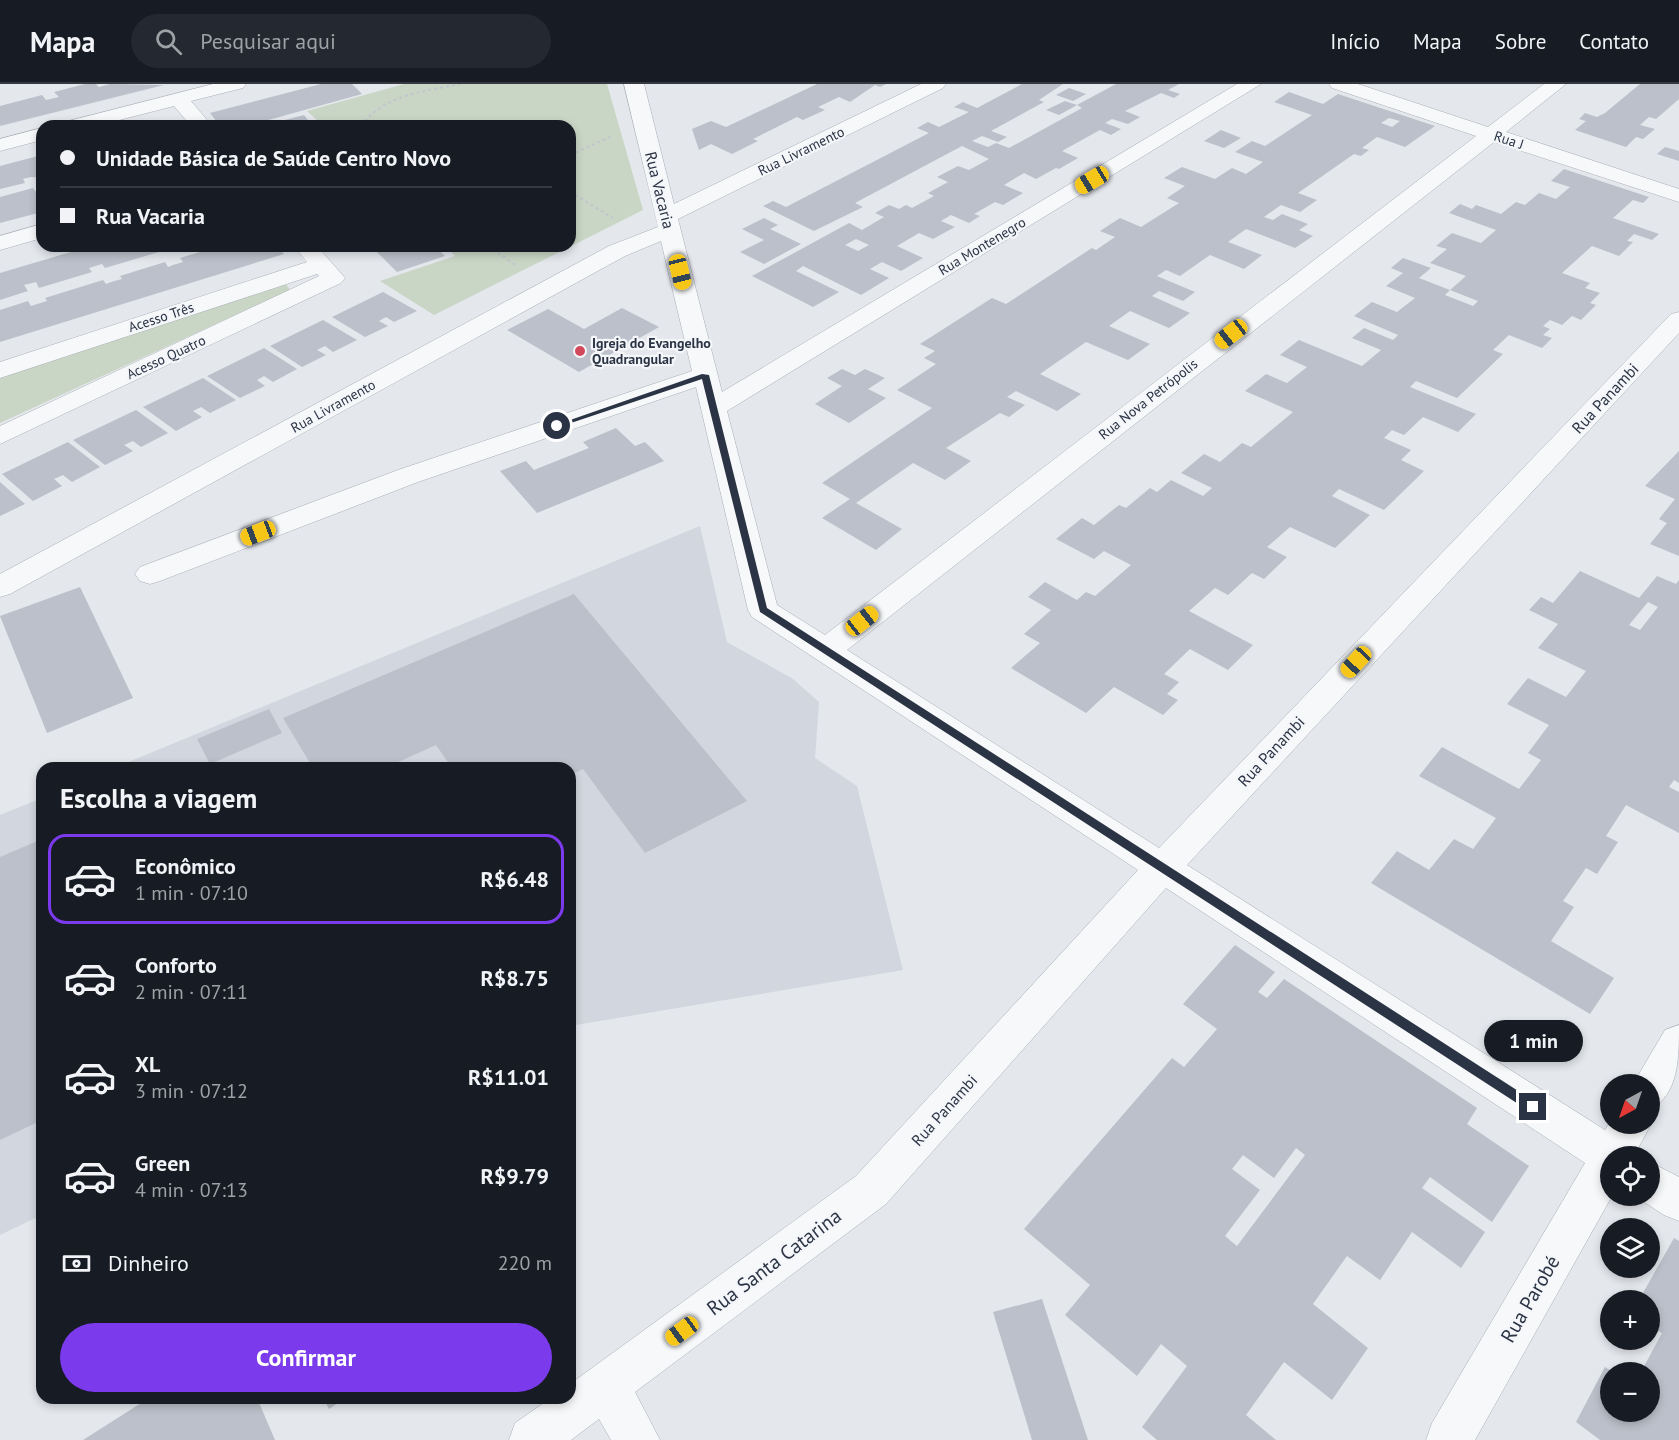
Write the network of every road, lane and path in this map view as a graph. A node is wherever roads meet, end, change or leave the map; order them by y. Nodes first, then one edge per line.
1 (236, 84) edge
2 (460, 84) edge
3 (634, 84) edge
4 (936, 84) edge
5 (1251, 84) edge
6 (1339, 84) edge
7 (1557, 84) edge
8 (179, 99) junction
9 (96, 120) edge
10 (197, 120) edge
11 (365, 120) edge
12 (1489, 134) junction
13 (36, 136) edge
14 (611, 136) dead end
15 (0, 145) edge
16 (576, 152) edge
17 (576, 196) edge
18 (1679, 196) edge
19 (620, 222) dead end
20 (668, 224) junction
21 (36, 233) edge
22 (0, 243) edge
23 (310, 252) edge
24 (497, 252) edge
25 (523, 270) dead end
26 (327, 272) junction
27 (1679, 319) edge
28 (0, 370) edge
29 (705, 375) junction
30 (713, 409) junction
31 (0, 436) edge
32 (150, 574) dead end
33 (0, 587) edge
34 (826, 650) junction
35 (1162, 868) junction
36 (1679, 1042) edge
37 (1660, 1074) edge
38 (1600, 1150) edge
39 (1600, 1176) edge
40 (1660, 1189) edge
41 (871, 1190) joint
42 (1679, 1201) edge
43 (606, 1388) junction
44 (532, 1440) edge
45 (637, 1440) edge
46 (1449, 1440) edge

1 - 8 street
2 - 11 path
3 - 20 street, Rua Vacaria
4 - 20 street, Rua Livramento
5 - 30 street, Rua Montenegro
6 - 12 street, Rua J
7 - 12 street, Rua Nova Petrópolis
8 - 9 street
8 - 10 street
12 - 18 street, Rua J
12 - 34 street, Rua Nova Petrópolis
13 - 15 street
14 - 16 path
17 - 19 path
20 - 29 street, Rua Vacaria
20 - 33 street, Rua Livramento
21 - 22 street
23 - 26 street
24 - 25 path
26 - 28 street, Acesso Três
26 - 31 street, Acesso Quatro
27 - 35 street, Rua Panambi
29 - 30 street, Rua Vacaria
29 - 32 street
30 - 34 street, Rua Vacaria
34 - 35 street, Rua Vacaria
35 - 38 street, Rua Vacaria
35 - 41 street, Rua Panambi
36 - 37 street
39 - 46 street, Rua Parobé
40 - 42 street
41 - 43 street, Rua Santa Catarina
43 - 44 street, Rua Santa Catarina
43 - 45 street

